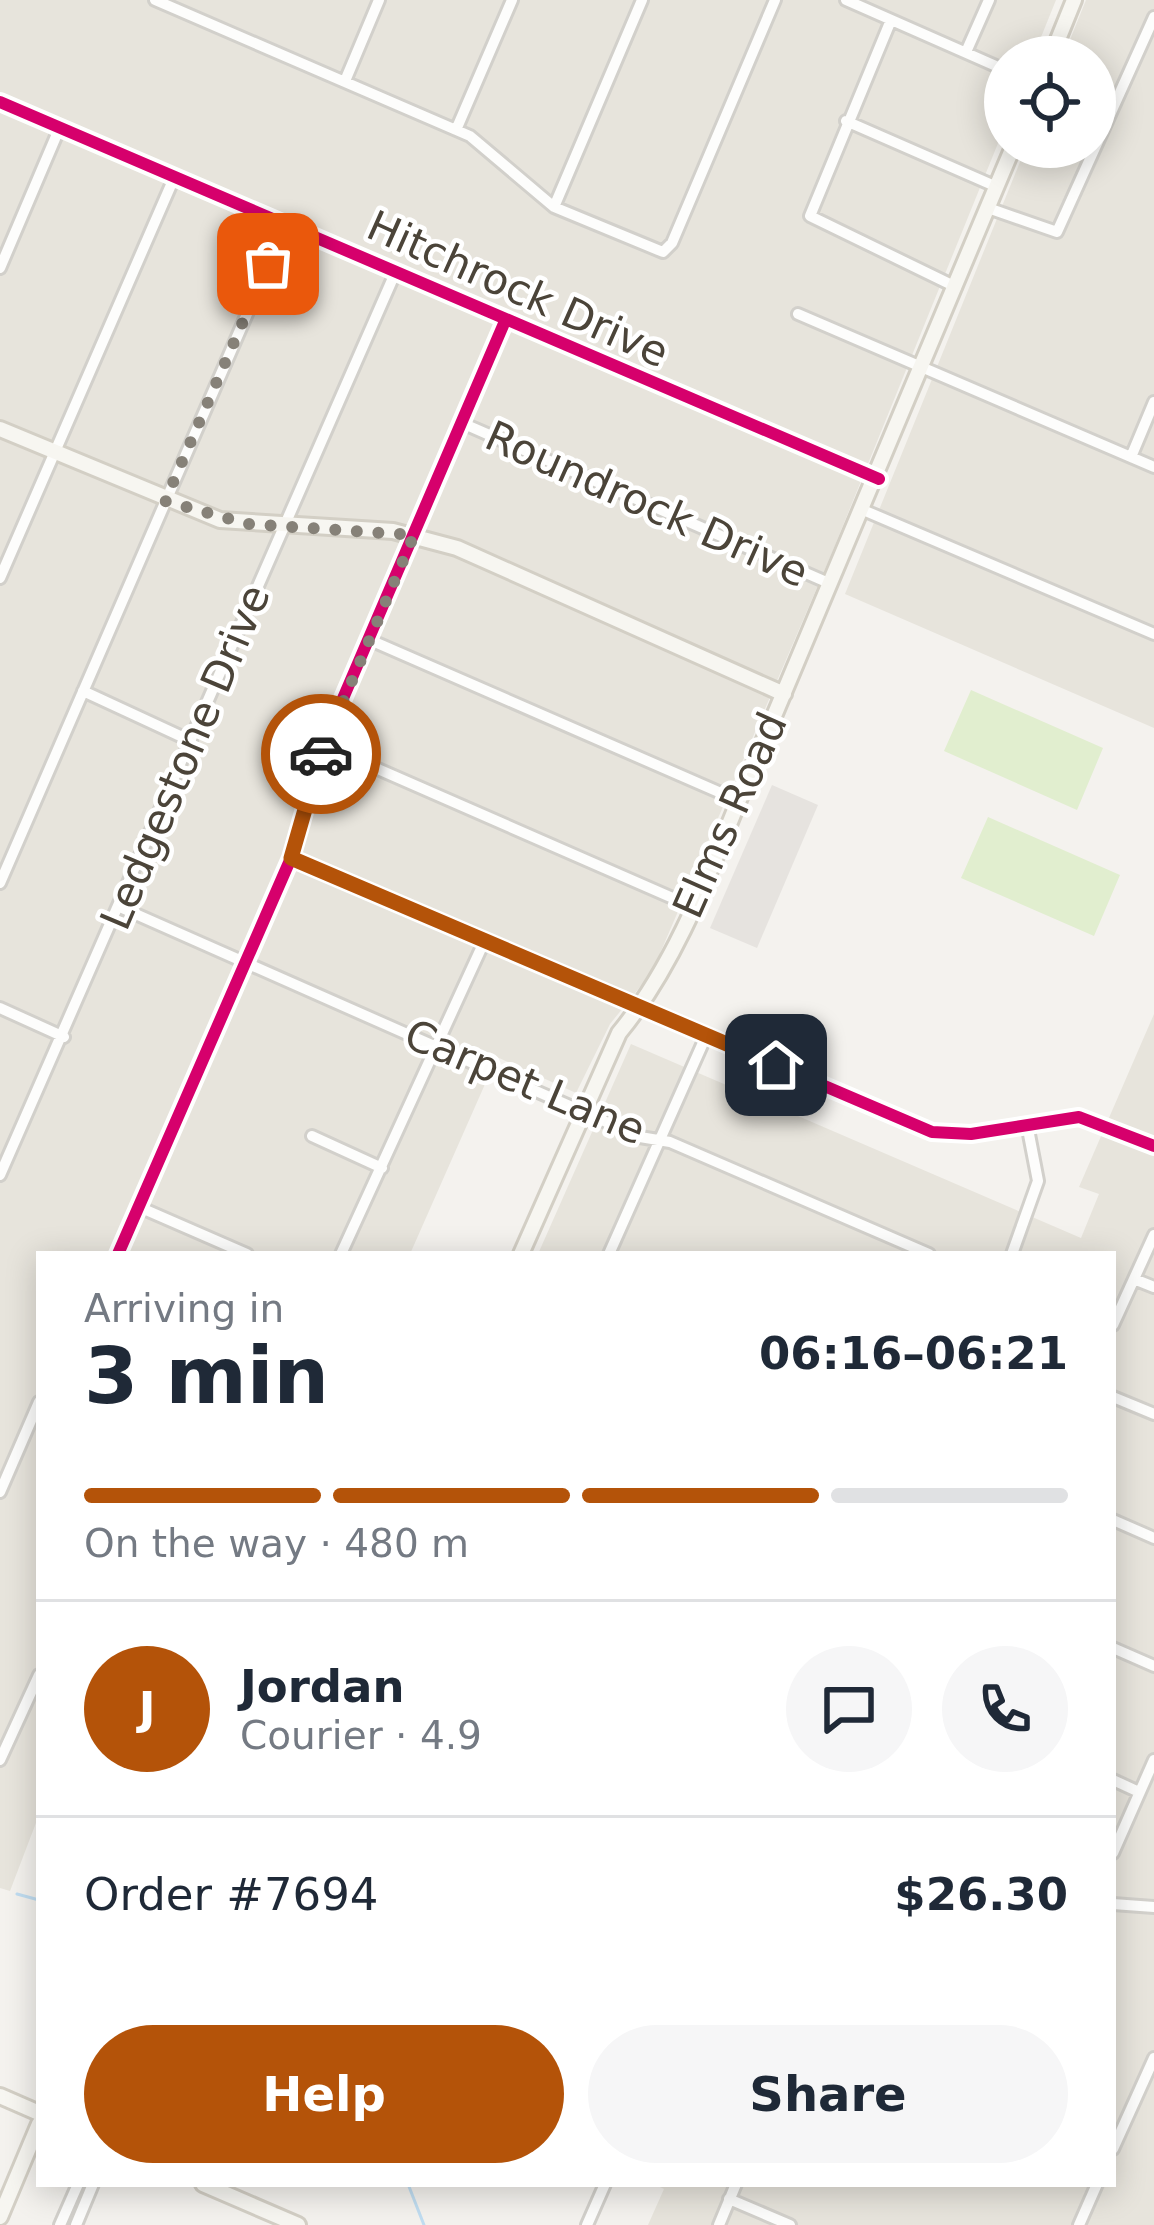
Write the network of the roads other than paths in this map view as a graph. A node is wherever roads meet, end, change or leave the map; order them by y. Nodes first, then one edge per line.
1 (155, 0) edge
2 (379, 0) edge
3 (512, 0) edge
4 (643, 0) edge
5 (775, 0) edge
6 (846, 0) edge
7 (989, 0) edge
8 (1074, 0) edge
9 (1154, 17) edge
10 (891, 20) junction
11 (1059, 36) edge
12 (966, 52) junction
13 (984, 60) edge
14 (345, 81) junction
15 (0, 102) edge
16 (846, 122) junction
17 (60, 127) junction
18 (456, 130) junction
19 (1005, 168) edge
20 (174, 178) junction
21 (997, 187) junction
22 (554, 207) junction
23 (988, 208) junction
24 (286, 224) junction
25 (0, 268) edge
26 (396, 271) junction
27 (956, 287) junction
28 (798, 314) dead end
29 (505, 321) junction
30 (924, 368) junction
31 (1154, 402) edge
32 (463, 423) junction
33 (0, 429) edge
34 (55, 452) junction
35 (1131, 457) junction
36 (1154, 466) edge
37 (879, 479) junction
38 (165, 501) junction
39 (863, 510) junction
40 (284, 526) junction
41 (414, 535) junction
42 (0, 578) edge
43 (831, 584) junction
44 (1154, 634) edge
45 (370, 640) junction
46 (83, 692) junction
47 (784, 694) junction
48 (190, 741) junction
49 (323, 745) junction
50 (737, 800) junction
51 (291, 858) junction
52 (0, 883) edge
53 (691, 906) junction
54 (122, 908) junction
55 (484, 943) junction
56 (244, 962) junction
57 (0, 1008) edge
58 (640, 1008) junction
59 (706, 1036) junction
60 (64, 1037) junction
61 (437, 1046) junction
62 (582, 1112) junction
63 (1027, 1124) junction
64 (312, 1136) dead end
65 (660, 1140) junction
66 (1154, 1146) edge
67 (382, 1168) junction
68 (0, 1175) edge
69 (139, 1207) junction
70 (1154, 1235) edge
71 (119, 1251) edge
72 (240, 1251) edge
73 (342, 1251) edge
74 (522, 1251) edge
75 (615, 1251) edge
76 (922, 1251) edge
77 (1013, 1251) edge
78 (1134, 1279) junction
79 (1154, 1287) edge
80 (1116, 1318) edge
81 (1116, 1398) edge
82 (36, 1409) edge
83 (1154, 1414) edge
84 (0, 1492) edge
85 (1116, 1521) edge
86 (1154, 1538) edge
87 (1116, 1649) edge
88 (1154, 1666) edge
89 (36, 1682) edge
90 (0, 1760) edge
91 (1154, 1760) edge
92 (1116, 1781) edge
93 (1139, 1792) junction
94 (1116, 1845) edge
95 (1116, 1904) edge
96 (1154, 1907) edge
97 (1154, 2058) edge
98 (0, 2096) edge
99 (36, 2112) edge
100 (36, 2131) edge
101 (1116, 2142) edge
102 (76, 2187) edge
103 (92, 2187) edge
104 (210, 2187) edge
105 (604, 2187) edge
106 (734, 2187) edge
107 (1096, 2187) edge
108 (729, 2198) junction
109 (0, 2217) edge
110 (60, 2225) edge
111 (76, 2225) edge
112 (298, 2225) edge
113 (587, 2225) edge
114 (718, 2225) edge
115 (790, 2225) edge
116 (1078, 2225) edge

1 - 14 street
2 - 14 street
3 - 18 street
4 - 22 street
5 - 22 street
6 - 10 street
7 - 12 street
8 - 11 main road
9 - 23 street
10 - 12 street
10 - 16 street
12 - 13 street
14 - 18 street
15 - 17 street, Hitchrock Drive
16 - 21 street
16 - 27 street
17 - 20 street, Hitchrock Drive
17 - 25 street
18 - 22 street
19 - 21 main road, Elms Road
20 - 24 street, Hitchrock Drive
20 - 34 street
21 - 23 main road, Elms Road
23 - 27 main road, Elms Road
24 - 26 street, Hitchrock Drive
24 - 38 street
26 - 29 street, Hitchrock Drive
26 - 40 street, Ledgestone Drive
27 - 30 main road, Elms Road
28 - 30 street
29 - 32 street
29 - 37 street, Hitchrock Drive
30 - 35 street
30 - 37 main road, Elms Road
31 - 35 street
32 - 41 street
32 - 43 street, Roundrock Drive
33 - 34 main road
34 - 38 main road
34 - 42 street
35 - 36 street
37 - 39 main road, Elms Road
38 - 40 main road
38 - 46 street
39 - 43 main road, Elms Road
39 - 44 street
40 - 41 main road
40 - 48 street, Ledgestone Drive
41 - 45 street
41 - 47 main road
43 - 47 main road, Elms Road
45 - 49 street
45 - 50 street
46 - 48 street
46 - 52 street
47 - 50 main road, Elms Road
48 - 54 street, Ledgestone Drive
49 - 51 street
49 - 53 street
50 - 53 main road, Elms Road
51 - 55 street
51 - 56 street
53 - 58 main road, Elms Road
54 - 56 street, Carpet Lane
54 - 60 street, Ledgestone Drive
55 - 58 street
55 - 61 street
56 - 61 street, Carpet Lane
56 - 69 street
57 - 60 street
58 - 59 street
58 - 62 main road, Elms Road
59 - 63 street
59 - 65 street
60 - 68 street, Ledgestone Drive
61 - 62 street, Carpet Lane
61 - 67 street
62 - 65 street, Carpet Lane
62 - 74 main road, Elms Road
63 - 66 street
63 - 77 street
64 - 67 street
65 - 75 street
65 - 76 street, Carpet Lane
67 - 73 street
69 - 71 street
69 - 72 street
70 - 78 street
78 - 79 street
78 - 80 street
81 - 83 street
82 - 84 street
85 - 86 street
87 - 88 street
89 - 90 street
91 - 93 street
92 - 93 street
93 - 94 street
95 - 96 street
97 - 101 street
98 - 99 main road
100 - 109 main road
102 - 110 street
103 - 111 street
104 - 112 main road
105 - 113 street
106 - 108 street
107 - 116 street
108 - 114 street
108 - 115 street

